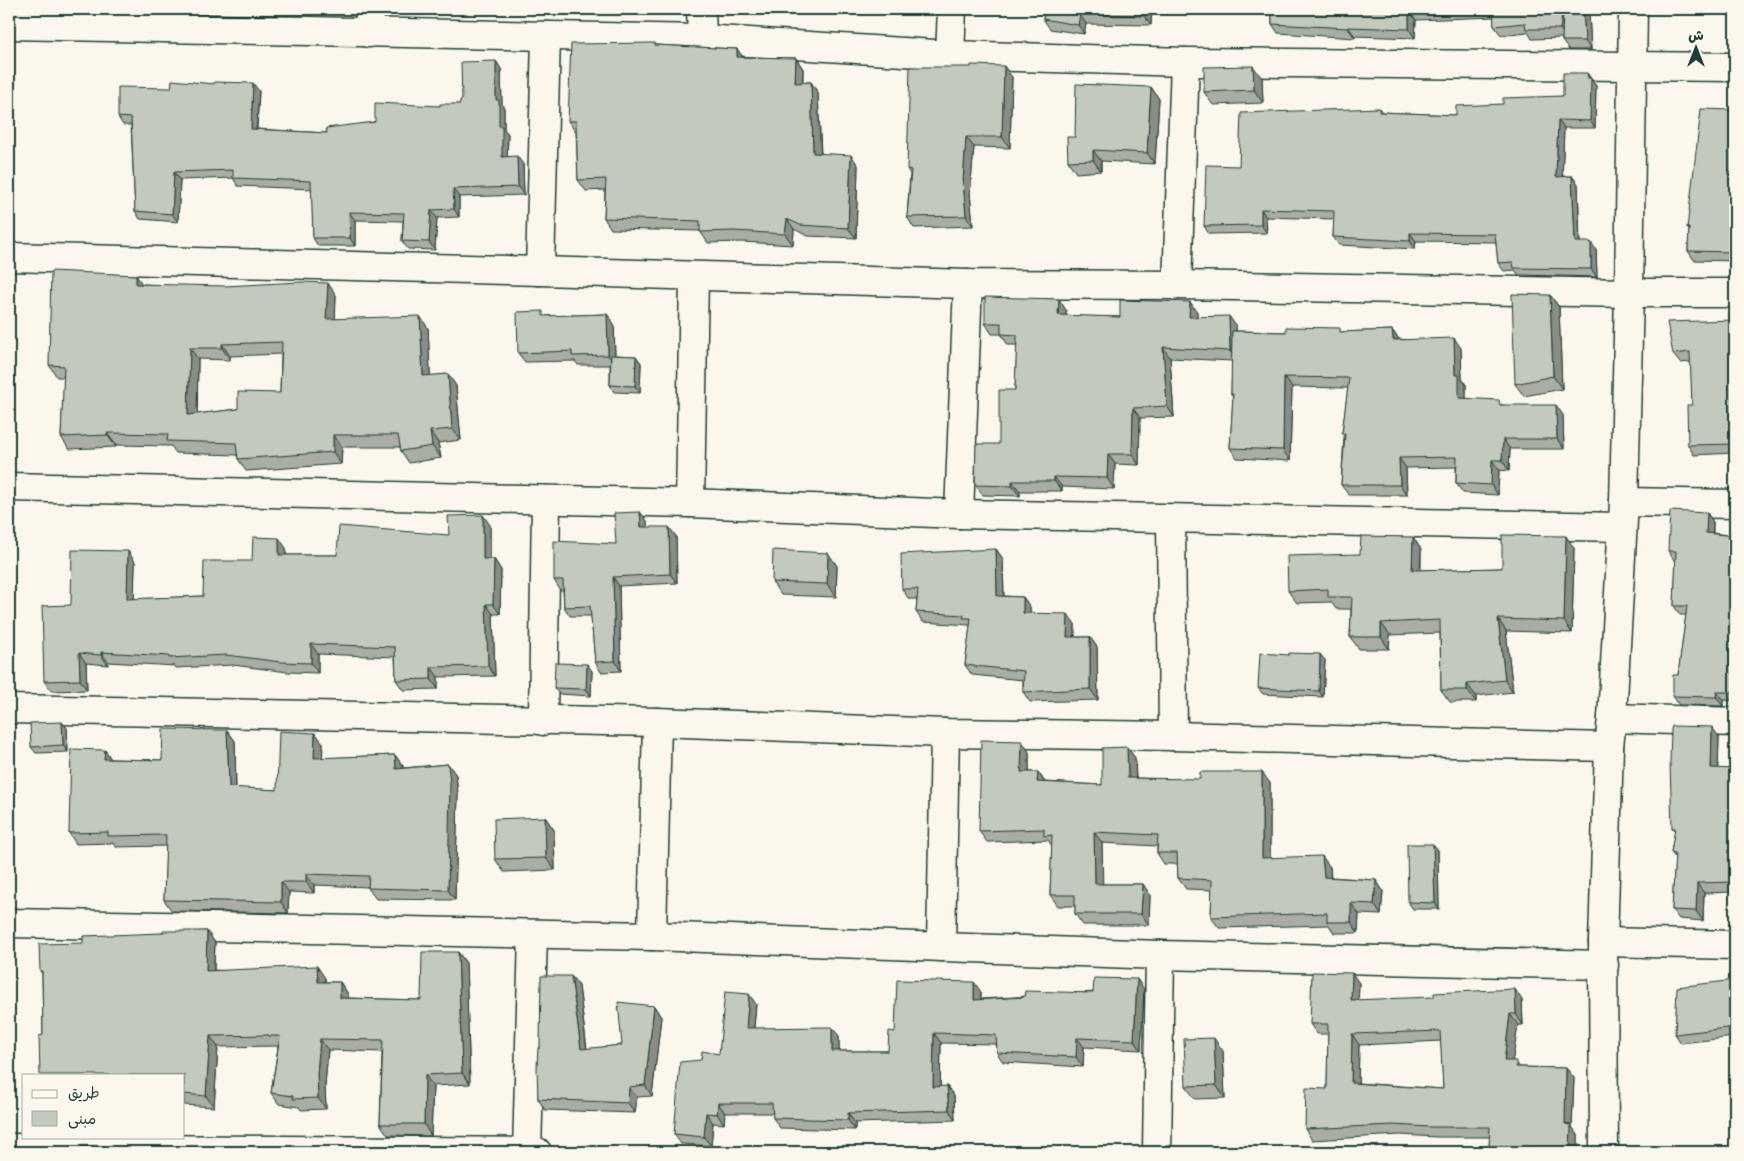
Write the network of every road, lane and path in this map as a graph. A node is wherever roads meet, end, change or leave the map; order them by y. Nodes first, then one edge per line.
1 (701, 9) edge
2 (952, 9) edge
3 (1633, 9) edge
4 (370, 21) edge
5 (9, 25) edge
6 (546, 36) junction
7 (702, 38) junction
8 (950, 56) junction
9 (1185, 62) junction
10 (1632, 66) junction
11 (1735, 67) edge
12 (9, 257) edge
13 (540, 271) junction
14 (694, 276) junction
15 (968, 284) junction
16 (1177, 286) junction
17 (1629, 293) junction
18 (1735, 293) edge
19 (9, 487) edge
20 (546, 500) junction
21 (690, 503) junction
22 (1735, 504) edge
23 (959, 514) junction
24 (1623, 515) junction
25 (1171, 519) junction
26 (9, 710) edge
27 (1612, 718) junction
28 (543, 721) junction
29 (657, 722) junction
30 (1735, 722) edge
31 (945, 733) junction
32 (1173, 736) junction
33 (1609, 747) junction
34 (9, 923) edge
35 (533, 935) junction
36 (652, 936) junction
37 (1735, 945) edge
38 (941, 948) junction
39 (1603, 953) junction
40 (1160, 955) junction
41 (9, 1148) edge
42 (532, 1152) edge
43 (1157, 1152) edge
44 (1604, 1152) edge

1 - 7 street
2 - 8 street
3 - 10 street
4 - 5 street
4 - 6 street
6 - 7 street
6 - 13 street
7 - 8 street
8 - 9 street
9 - 10 street
9 - 16 street
10 - 11 street
10 - 17 street
12 - 13 street
13 - 14 street
14 - 15 street
14 - 21 street
15 - 16 street
15 - 23 street
16 - 17 street
17 - 18 street
17 - 24 street
19 - 20 street
20 - 21 street
20 - 28 street
21 - 23 street
22 - 24 street
23 - 25 street
24 - 25 street
24 - 27 street
25 - 32 street
26 - 28 street
27 - 30 street
27 - 33 street
28 - 29 street
29 - 31 street
29 - 36 street
31 - 32 street
31 - 38 street
32 - 33 street
33 - 39 street
34 - 35 street
35 - 36 street
35 - 42 street
36 - 38 street
37 - 39 street
38 - 40 street
39 - 40 street
39 - 44 street
40 - 43 street
41 - 42 street

